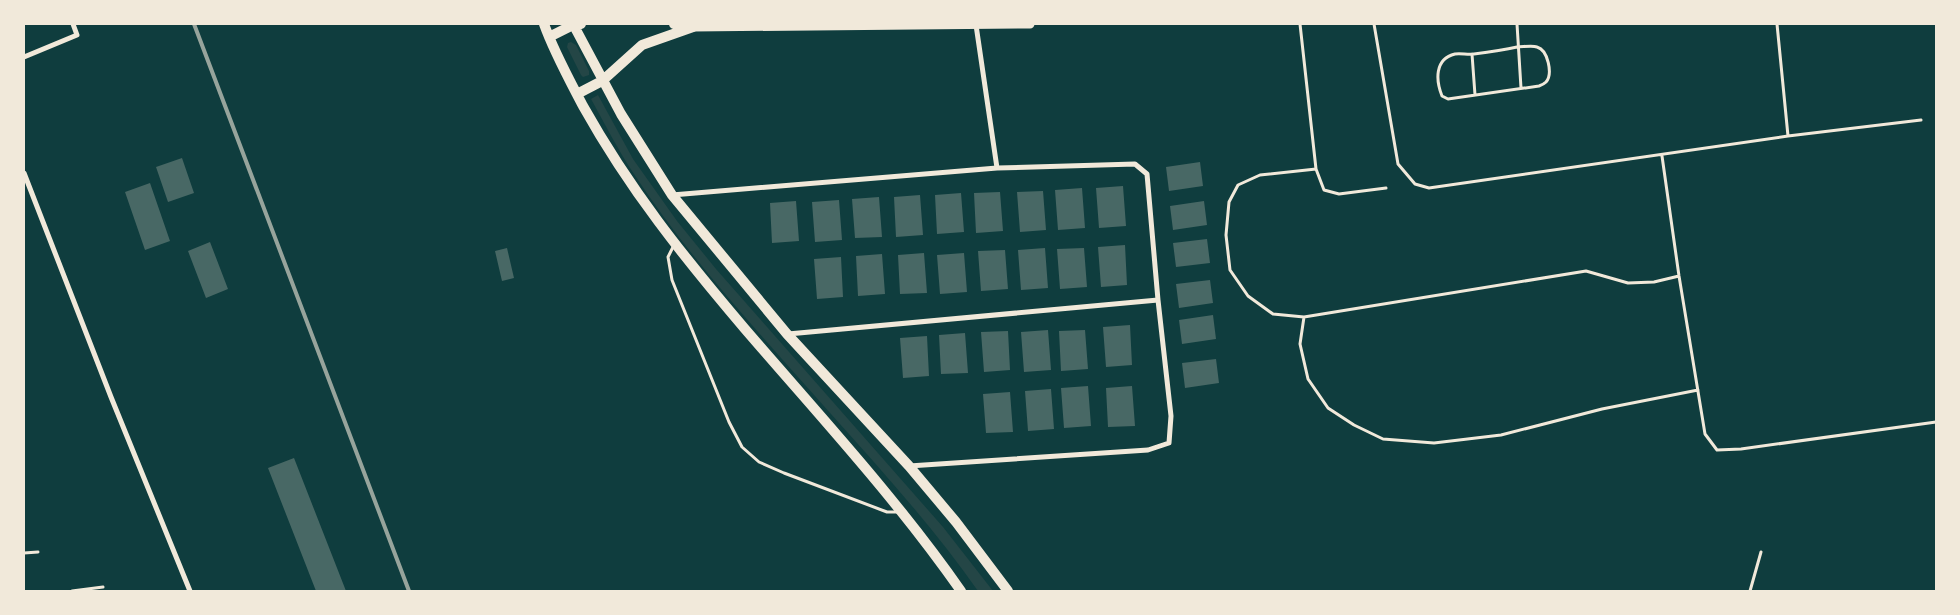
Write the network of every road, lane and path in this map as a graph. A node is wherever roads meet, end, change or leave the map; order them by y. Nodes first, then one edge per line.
1 (73, 24) edge
2 (544, 24) edge
3 (576, 24) edge
4 (674, 24) edge
5 (1030, 24) edge
6 (1300, 24) edge
7 (1374, 24) edge
8 (1517, 24) edge
9 (1777, 24) edge
10 (945, 25) edge
11 (976, 25) edge
12 (693, 27) junction
13 (549, 37) junction
14 (1517, 48) junction
15 (1472, 54) junction
16 (24, 57) edge
17 (602, 81) junction
18 (1521, 88) junction
19 (577, 94) junction
20 (1475, 95) junction
21 (1920, 120) dead end
22 (1788, 136) junction
23 (1662, 156) junction
24 (997, 168) junction
25 (1316, 169) junction
26 (24, 173) edge
27 (1386, 188) dead end
28 (672, 195) junction
29 (674, 244) junction
30 (1679, 276) junction
31 (1158, 300) junction
32 (1304, 317) junction
33 (787, 334) junction
34 (1698, 390) junction
35 (1936, 422) edge
36 (909, 466) junction
37 (903, 512) junction
38 (38, 552) dead end
39 (1761, 552) dead end
40 (24, 553) edge
41 (985, 559) junction
42 (103, 588) dead end
43 (72, 591) edge
44 (190, 591) edge
45 (961, 591) edge
46 (1008, 591) edge
47 (1017, 591) edge
48 (1750, 591) edge

1 - 16 street
2 - 13 main road
3 - 13 main road
3 - 17 main road
4 - 12 main road
5 - 11 street
6 - 25 lane
7 - 23 lane
8 - 14 lane
9 - 22 lane
10 - 11 street
10 - 12 street
11 - 24 street
12 - 17 main road
13 - 19 main road
14 - 15 lane
14 - 18 lane
14 - 18 lane
15 - 20 lane
15 - 20 lane
17 - 19 main road
17 - 28 main road
18 - 20 lane
19 - 29 main road
21 - 22 lane
22 - 23 lane
23 - 30 lane
24 - 28 street
24 - 31 street
25 - 27 lane
25 - 32 lane
26 - 44 street
28 - 33 main road
29 - 37 main road
29 - 37 lane
30 - 32 lane
30 - 34 lane
31 - 33 street
31 - 36 street
32 - 34 lane
33 - 36 main road
34 - 35 lane
36 - 41 main road
37 - 45 main road
38 - 40 lane
39 - 48 lane
41 - 46 main road
41 - 47 main road
42 - 43 lane

